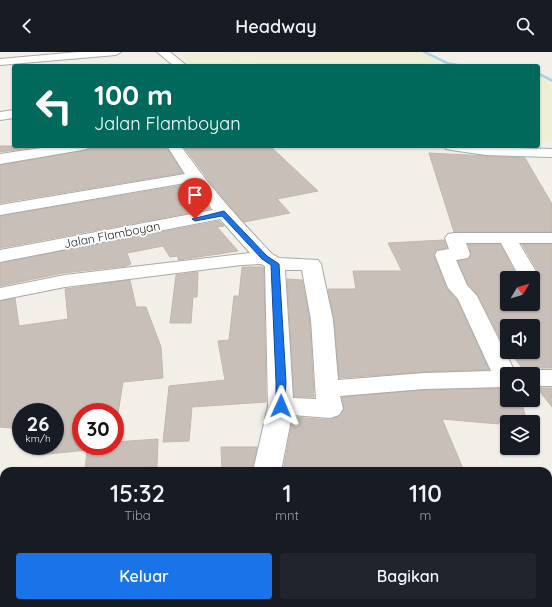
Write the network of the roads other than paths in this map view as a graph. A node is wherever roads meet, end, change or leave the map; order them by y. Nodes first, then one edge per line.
1 (116, 52) edge
2 (162, 52) edge
3 (36, 59) edge
4 (0, 62) edge
5 (179, 64) edge
6 (12, 114) edge
7 (0, 116) edge
8 (69, 148) edge
9 (175, 148) edge
10 (464, 148) edge
11 (552, 154) edge
12 (0, 159) edge
13 (195, 177) junction
14 (0, 210) edge
15 (224, 213) junction
16 (507, 238) junction
17 (552, 238) edge
18 (0, 256) edge
19 (270, 261) junction
20 (526, 271) edge
21 (0, 294) edge
22 (501, 367) edge
23 (540, 378) edge
24 (552, 378) edge
25 (500, 379) edge
26 (327, 389) junction
27 (281, 406) junction
28 (268, 467) edge

1 - 3 street
2 - 5 street
3 - 4 street
6 - 7 street
8 - 12 street
9 - 13 street
10 - 11 street
13 - 14 street
13 - 15 street
15 - 18 street, Jalan Flamboyan
15 - 19 street
16 - 17 street
16 - 20 street
16 - 22 street
19 - 21 street
19 - 26 street
19 - 27 street
23 - 24 street
25 - 26 street
26 - 27 street
27 - 28 street

